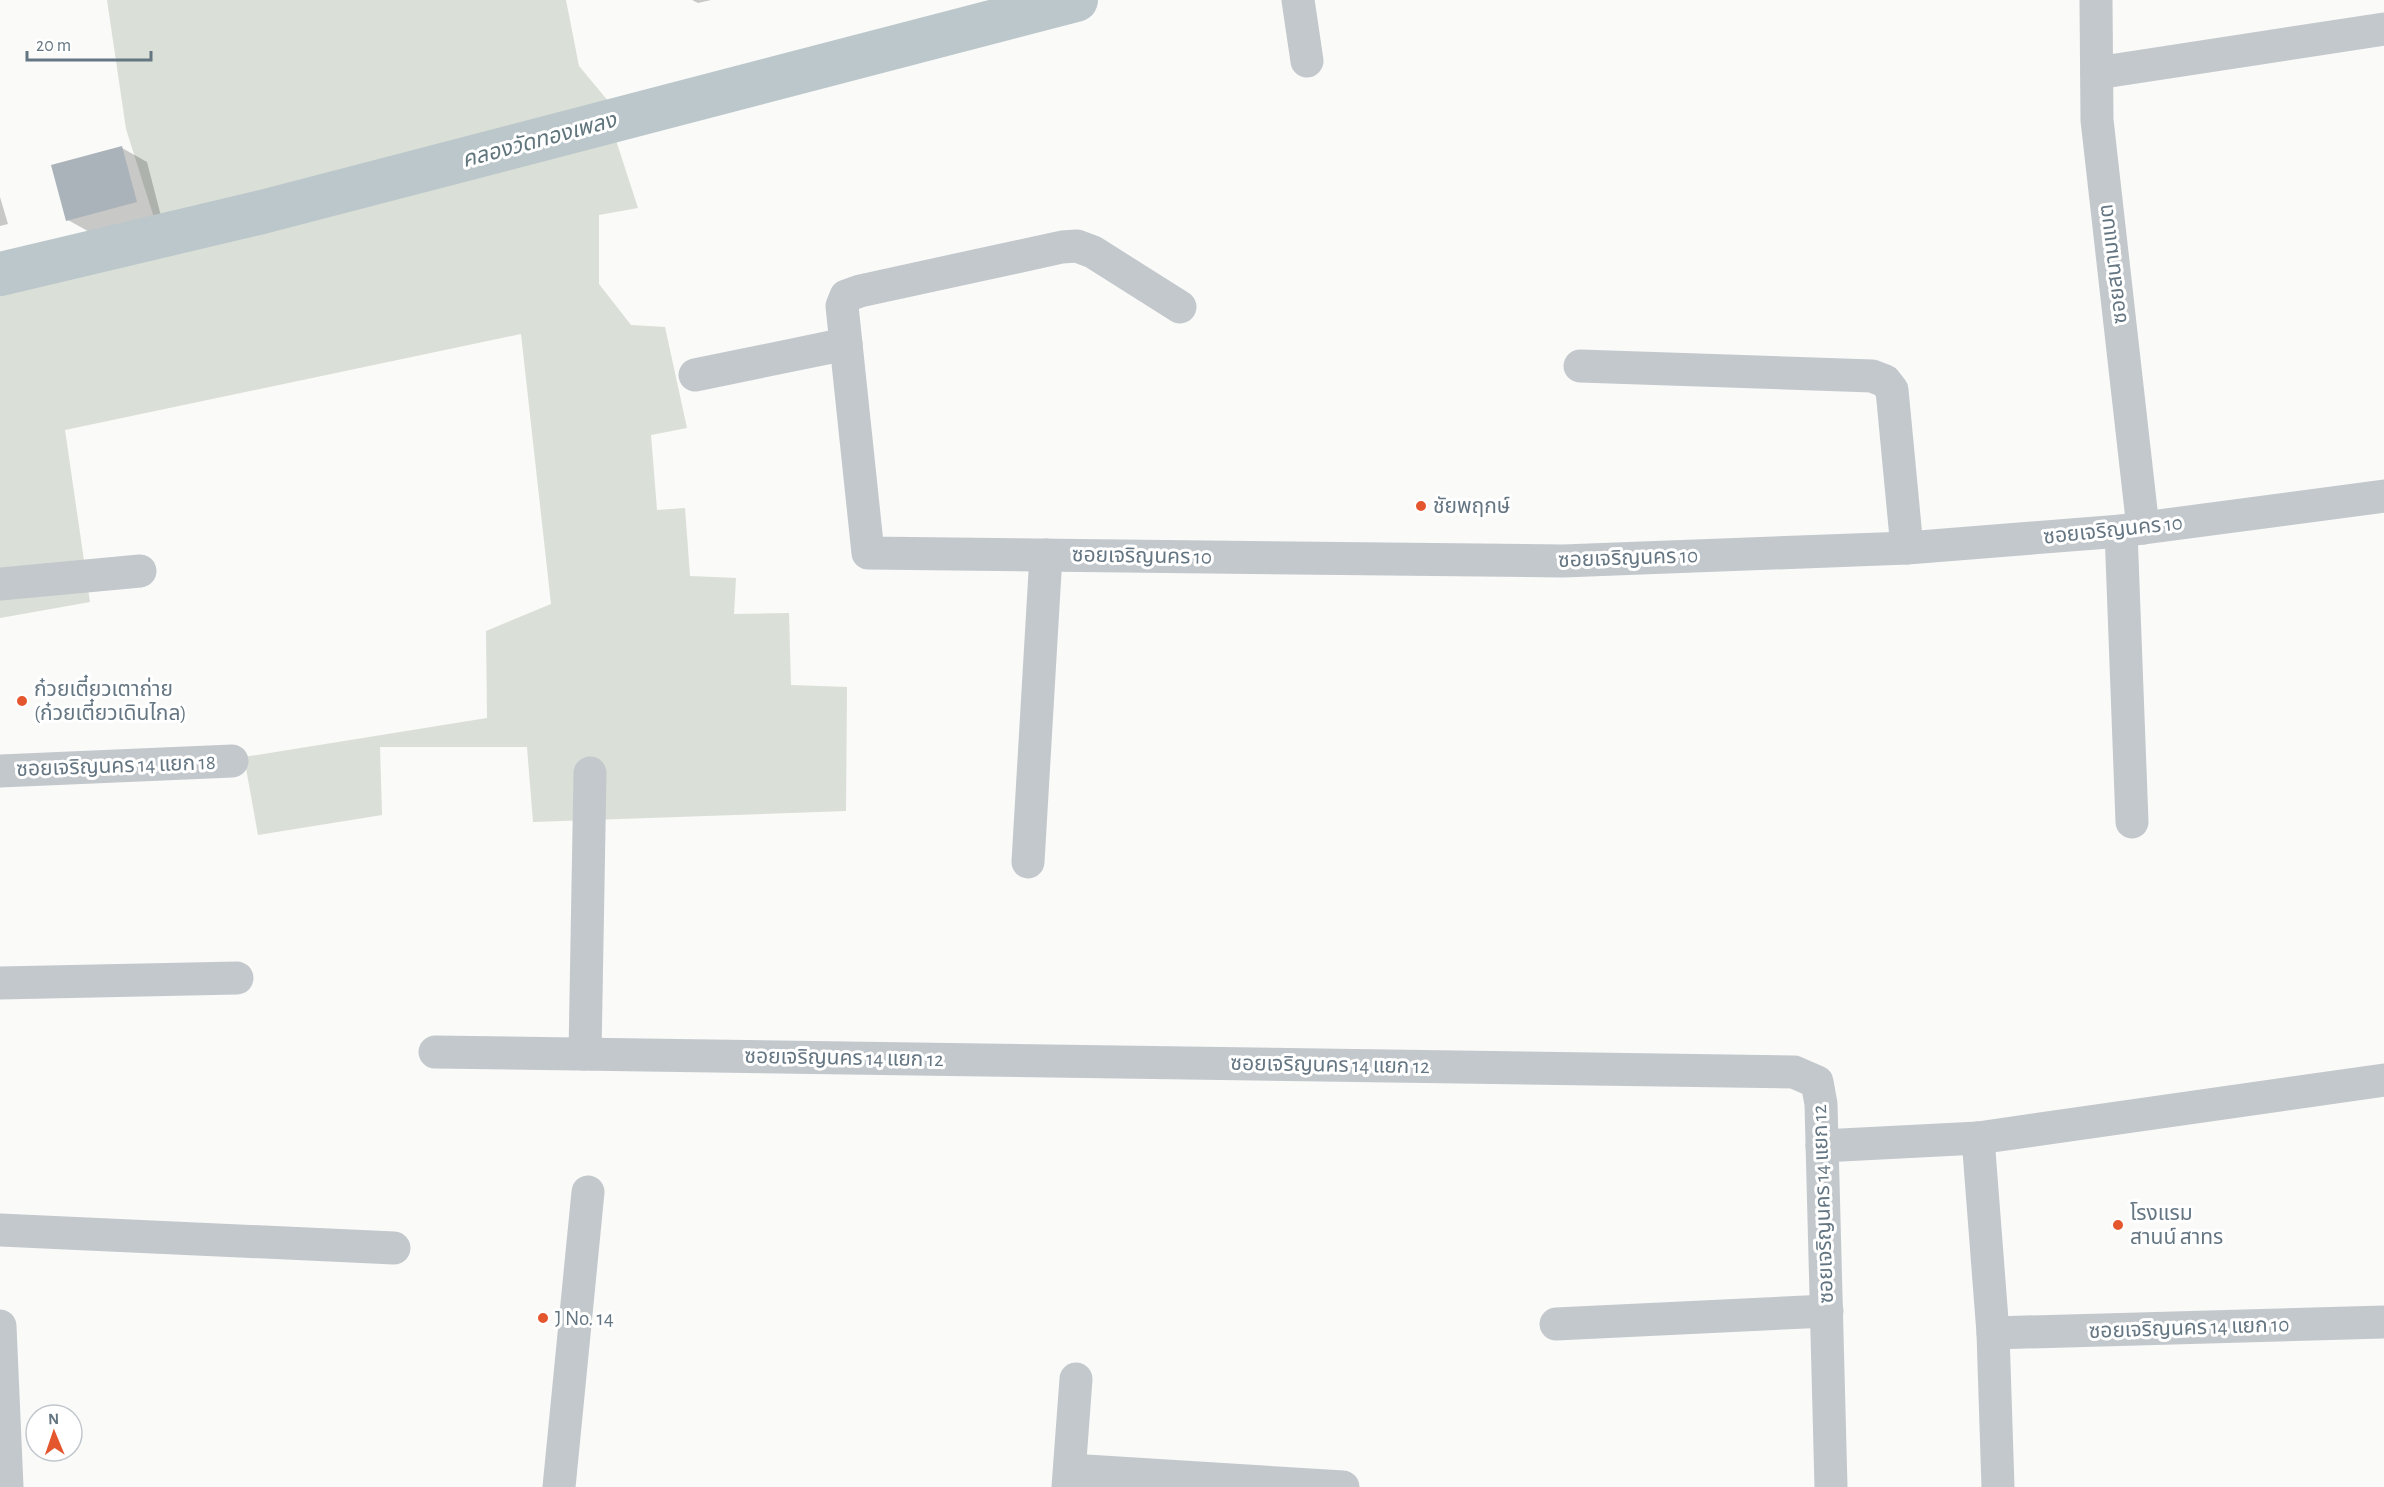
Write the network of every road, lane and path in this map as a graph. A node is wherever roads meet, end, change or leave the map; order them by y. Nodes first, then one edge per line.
1 (1298, 0) edge
2 (2096, 0) edge
3 (2384, 29) edge
4 (1306, 62) dead end
5 (2097, 73) junction
6 (1180, 307) dead end
7 (846, 344) junction
8 (1580, 366) dead end
9 (695, 375) dead end
10 (2384, 496) edge
11 (2132, 530) junction
12 (1907, 548) junction
13 (1046, 555) junction
14 (140, 571) dead end
15 (0, 584) edge
16 (232, 761) dead end
17 (0, 771) edge
18 (590, 773) dead end
19 (2132, 822) dead end
20 (1028, 862) dead end
21 (237, 978) dead end
22 (0, 982) edge
23 (435, 1052) dead end
24 (585, 1054) junction
25 (2384, 1080) edge
26 (1978, 1138) junction
27 (1822, 1146) junction
28 (588, 1192) dead end
29 (0, 1230) edge
30 (394, 1248) dead end
31 (1827, 1311) junction
32 (2384, 1322) edge
33 (1556, 1324) dead end
34 (0, 1326) edge
35 (1993, 1333) junction
36 (1076, 1379) dead end
37 (1069, 1478) edge
38 (7, 1487) edge
39 (559, 1487) edge
40 (1343, 1487) edge
41 (1831, 1487) edge
42 (1998, 1487) edge

1 - 4 street
2 - 5 street, ซอยสนามแบต
3 - 5 street
5 - 11 street, ซอยสนามแบต
6 - 7 street
7 - 9 street
7 - 13 street, ซอยเจริญนคร 10
8 - 12 street
10 - 11 street, ซอยเจริญนคร 10
11 - 12 street, ซอยเจริญนคร 10
11 - 19 street, ซอยสนามแบต
12 - 13 street, ซอยเจริญนคร 10
13 - 20 street
14 - 15 street
16 - 17 street, ซอยเจริญนคร 14 แยก 18
18 - 24 street
21 - 22 street
23 - 24 street, ซอยเจริญนคร 14 แยก 12
24 - 27 street, ซอยเจริญนคร 14 แยก 12
25 - 26 street
26 - 27 street
26 - 35 street
27 - 31 street, ซอยเจริญนคร 14 แยก 12
28 - 39 street
29 - 30 street
31 - 33 street
31 - 41 street, ซอยเจริญนคร 14 แยก 12
32 - 35 street, ซอยเจริญนคร 14 แยก 10
34 - 38 street
35 - 42 street
36 - 37 street
37 - 40 street

